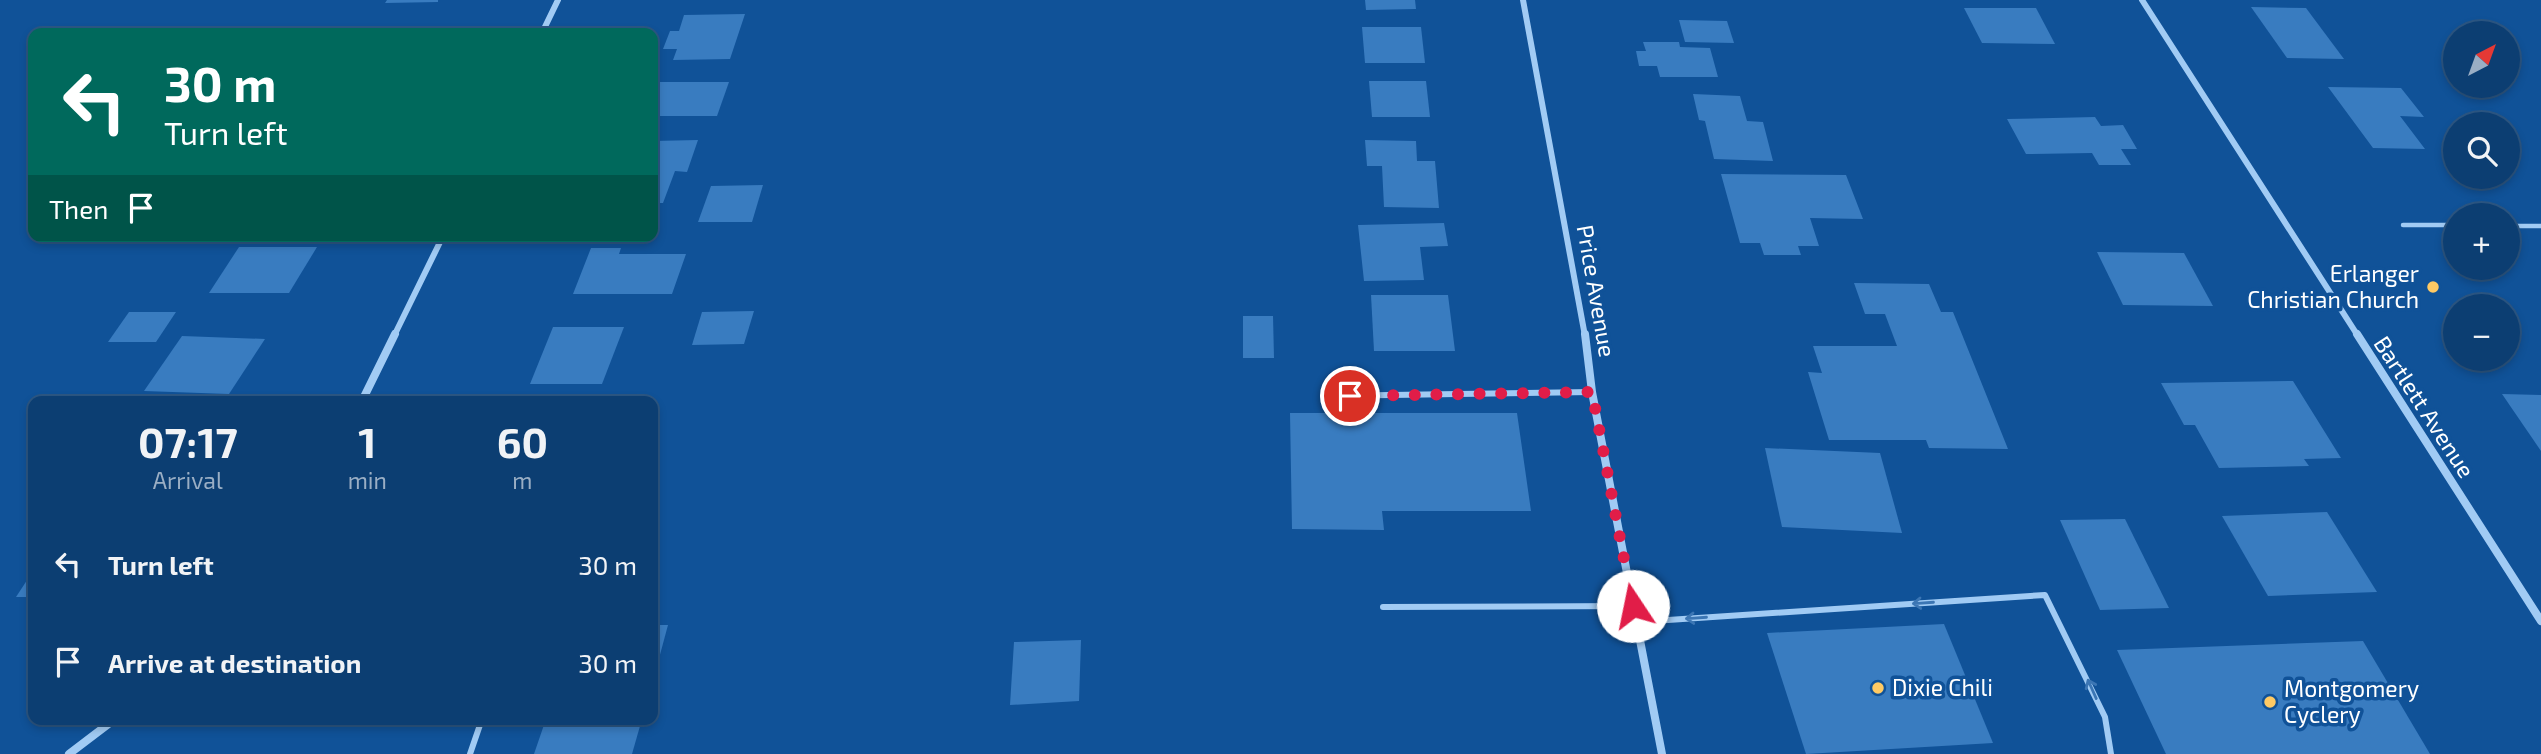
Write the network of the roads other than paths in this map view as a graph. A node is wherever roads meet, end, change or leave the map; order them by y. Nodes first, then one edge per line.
1 (558, 0) edge
2 (1523, 0) edge
3 (2142, 0) edge
4 (544, 28) edge
5 (2403, 225) dead end
6 (2443, 225) edge
7 (2520, 226) edge
8 (2541, 226) edge
9 (440, 242) edge
10 (1592, 392) junction
11 (364, 396) edge
12 (1323, 396) dead end
13 (1633, 606) junction
14 (1383, 607) dead end
15 (2541, 621) edge
16 (1638, 622) junction
17 (107, 725) edge
18 (480, 725) edge
19 (69, 754) edge
20 (470, 754) edge
21 (1662, 754) edge
22 (2111, 754) edge

1 - 4 street
2 - 10 street, Price Avenue
3 - 15 street, Bartlett Avenue
5 - 6 lane
7 - 8 lane
9 - 11 street
10 - 12 lane
10 - 13 street, Price Avenue
13 - 14 lane
13 - 16 street, Price Avenue
16 - 21 street, Price Avenue
22 -> 16 lane
17 - 19 street
18 - 20 lane

